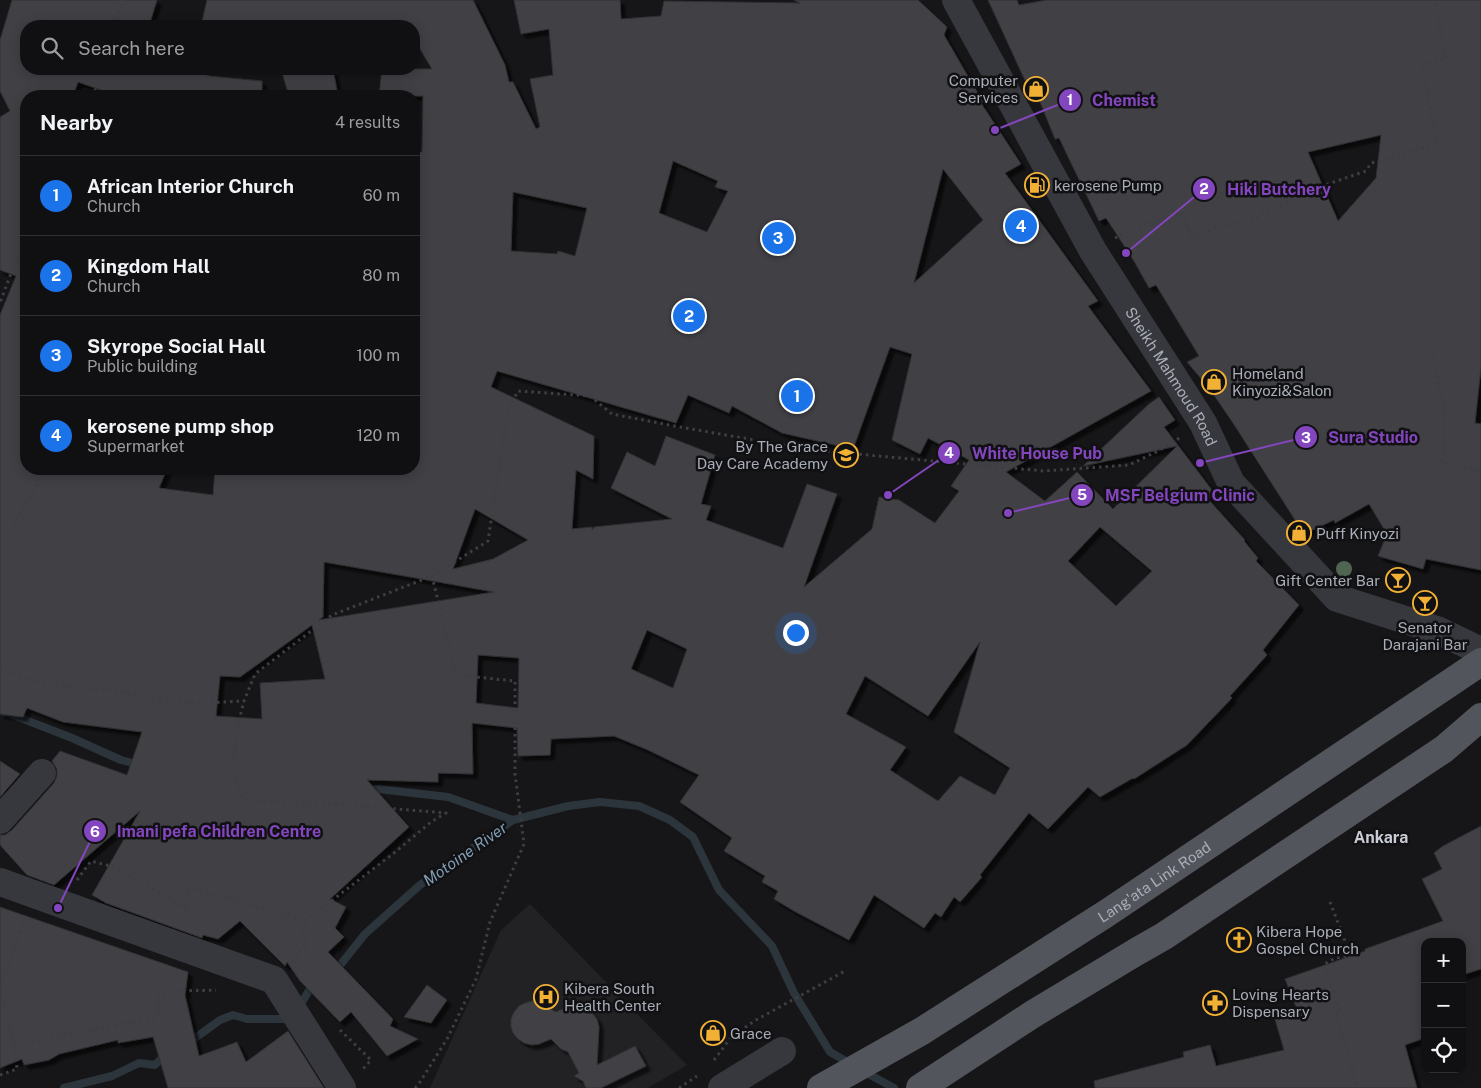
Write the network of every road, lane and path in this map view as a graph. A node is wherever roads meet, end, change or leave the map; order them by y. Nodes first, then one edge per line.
1 (122, 0) edge
2 (956, 0) edge
3 (1435, 0) edge
4 (117, 20) edge
5 (102, 75) edge
6 (95, 90) edge
7 (1093, 251) junction
8 (20, 258) edge
9 (20, 305) edge
10 (1432, 350) dead end
11 (1203, 423) junction
12 (1481, 471) edge
13 (42, 475) edge
14 (7, 538) dead end
15 (432, 576) junction
16 (1481, 651) edge
17 (1481, 662) edge
18 (0, 669) edge
19 (244, 701) junction
20 (1481, 717) edge
21 (42, 773) dead end
22 (0, 820) edge
23 (0, 882) edge
24 (40, 897) junction
25 (1330, 902) dead end
26 (305, 921) junction
27 (845, 971) dead end
28 (274, 980) junction
29 (218, 990) dead end
30 (14, 1045) junction
31 (782, 1051) dead end
32 (711, 1063) dead end
33 (0, 1075) edge
34 (699, 1075) dead end
35 (928, 1083) edge
36 (342, 1088) edge
37 (415, 1088) edge
38 (679, 1088) edge
39 (722, 1088) edge
40 (821, 1088) edge
41 (1356, 1088) edge

1 - 4 path
2 - 7 street, Sheikh Mahmoud Road
3 - 7 path
5 - 6 path
7 - 11 street, Sheikh Mahmoud Road
8 - 9 path
10 - 12 path
11 - 15 path
11 - 16 street, Sheikh Mahmoud Road
13 - 14 path
15 - 19 path
15 - 37 path
17 - 40 main road, Lang'ata Link Road
18 - 19 path
19 - 26 path
20 - 35 main road
21 - 22 street
23 - 24 street
24 - 26 path
24 - 28 street
24 - 30 path
25 - 41 path
26 - 28 path
27 - 32 path
28 - 36 street
29 - 30 path
30 - 33 path
31 - 39 street
34 - 38 path

